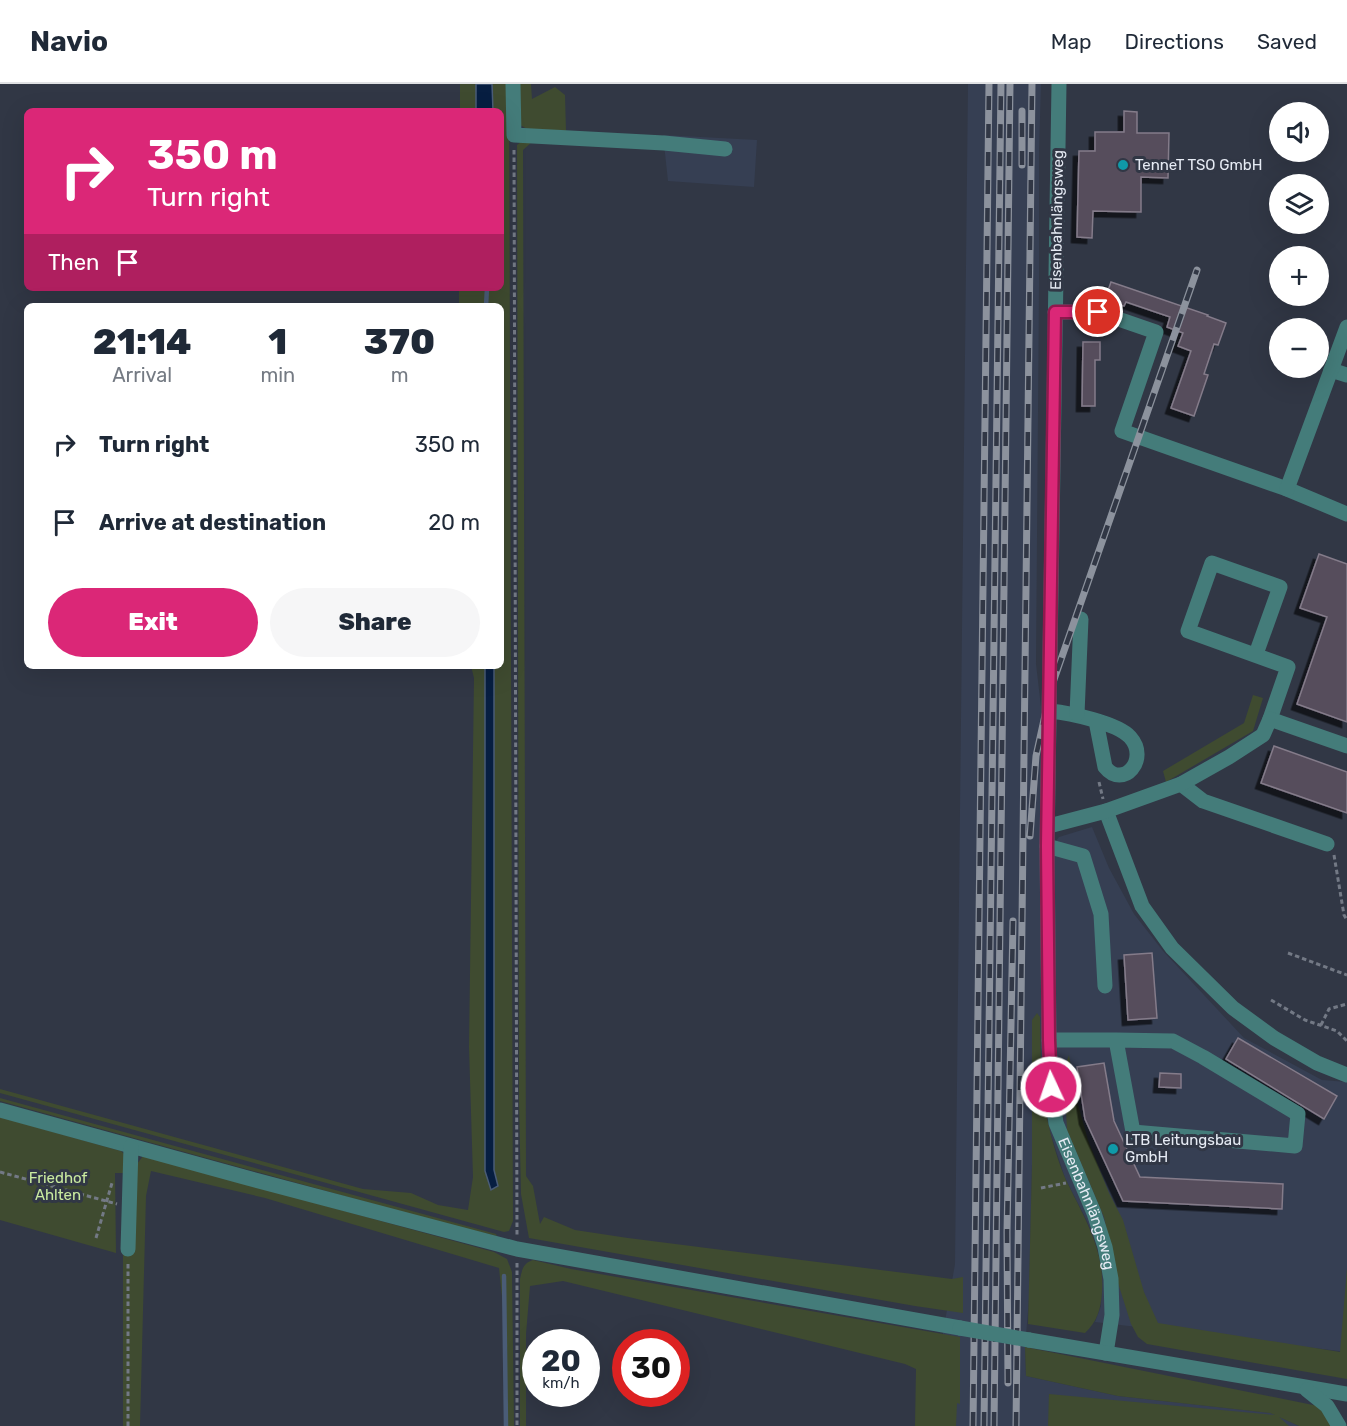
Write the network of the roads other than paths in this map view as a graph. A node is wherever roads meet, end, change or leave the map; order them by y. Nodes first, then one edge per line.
1 (513, 84) edge
2 (1059, 84) edge
3 (725, 149) dead end
4 (1055, 312) junction
5 (1347, 327) edge
6 (1331, 370) junction
7 (1347, 375) edge
8 (1287, 489) junction
9 (1347, 514) edge
10 (1081, 619) dead end
11 (1256, 654) junction
12 (1050, 711) junction
13 (1077, 714) junction
14 (1270, 719) junction
15 (1096, 722) dead end
16 (1347, 746) edge
17 (1181, 784) junction
18 (1106, 811) junction
19 (1049, 826) junction
20 (1327, 844) road end
21 (1047, 846) junction
22 (1105, 986) dead end
23 (1049, 1040) junction
24 (1116, 1040) junction
25 (1347, 1075) edge
26 (0, 1110) edge
27 (131, 1147) junction
28 (129, 1250) road end
29 (1106, 1353) junction
30 (1305, 1388) junction
31 (1347, 1394) edge
32 (1347, 1413) edge
33 (1339, 1426) edge
34 (1346, 1426) edge

1 - 3 street
2 - 4 street, Eisenbahnlängsweg
4 - 8 street
4 - 12 street, Eisenbahnlängsweg
5 - 6 street
6 - 7 street
6 - 8 street
8 - 9 street
10 - 13 street
11 - 11 street
11 - 14 street
12 - 13 street
12 - 19 street, Eisenbahnlängsweg
13 - 15 street
14 - 16 street
14 - 17 street
17 - 18 street
17 - 20 street
18 - 19 street
18 - 25 street
19 - 21 street, Eisenbahnlängsweg
21 - 22 street
21 - 23 street, Eisenbahnlängsweg
23 - 24 street
23 - 29 street, Eisenbahnlängsweg
24 - 24 street
26 - 27 street
27 - 28 street
27 - 29 street, bridge
29 - 30 street
30 - 31 street
30 - 33 street
32 - 34 street

